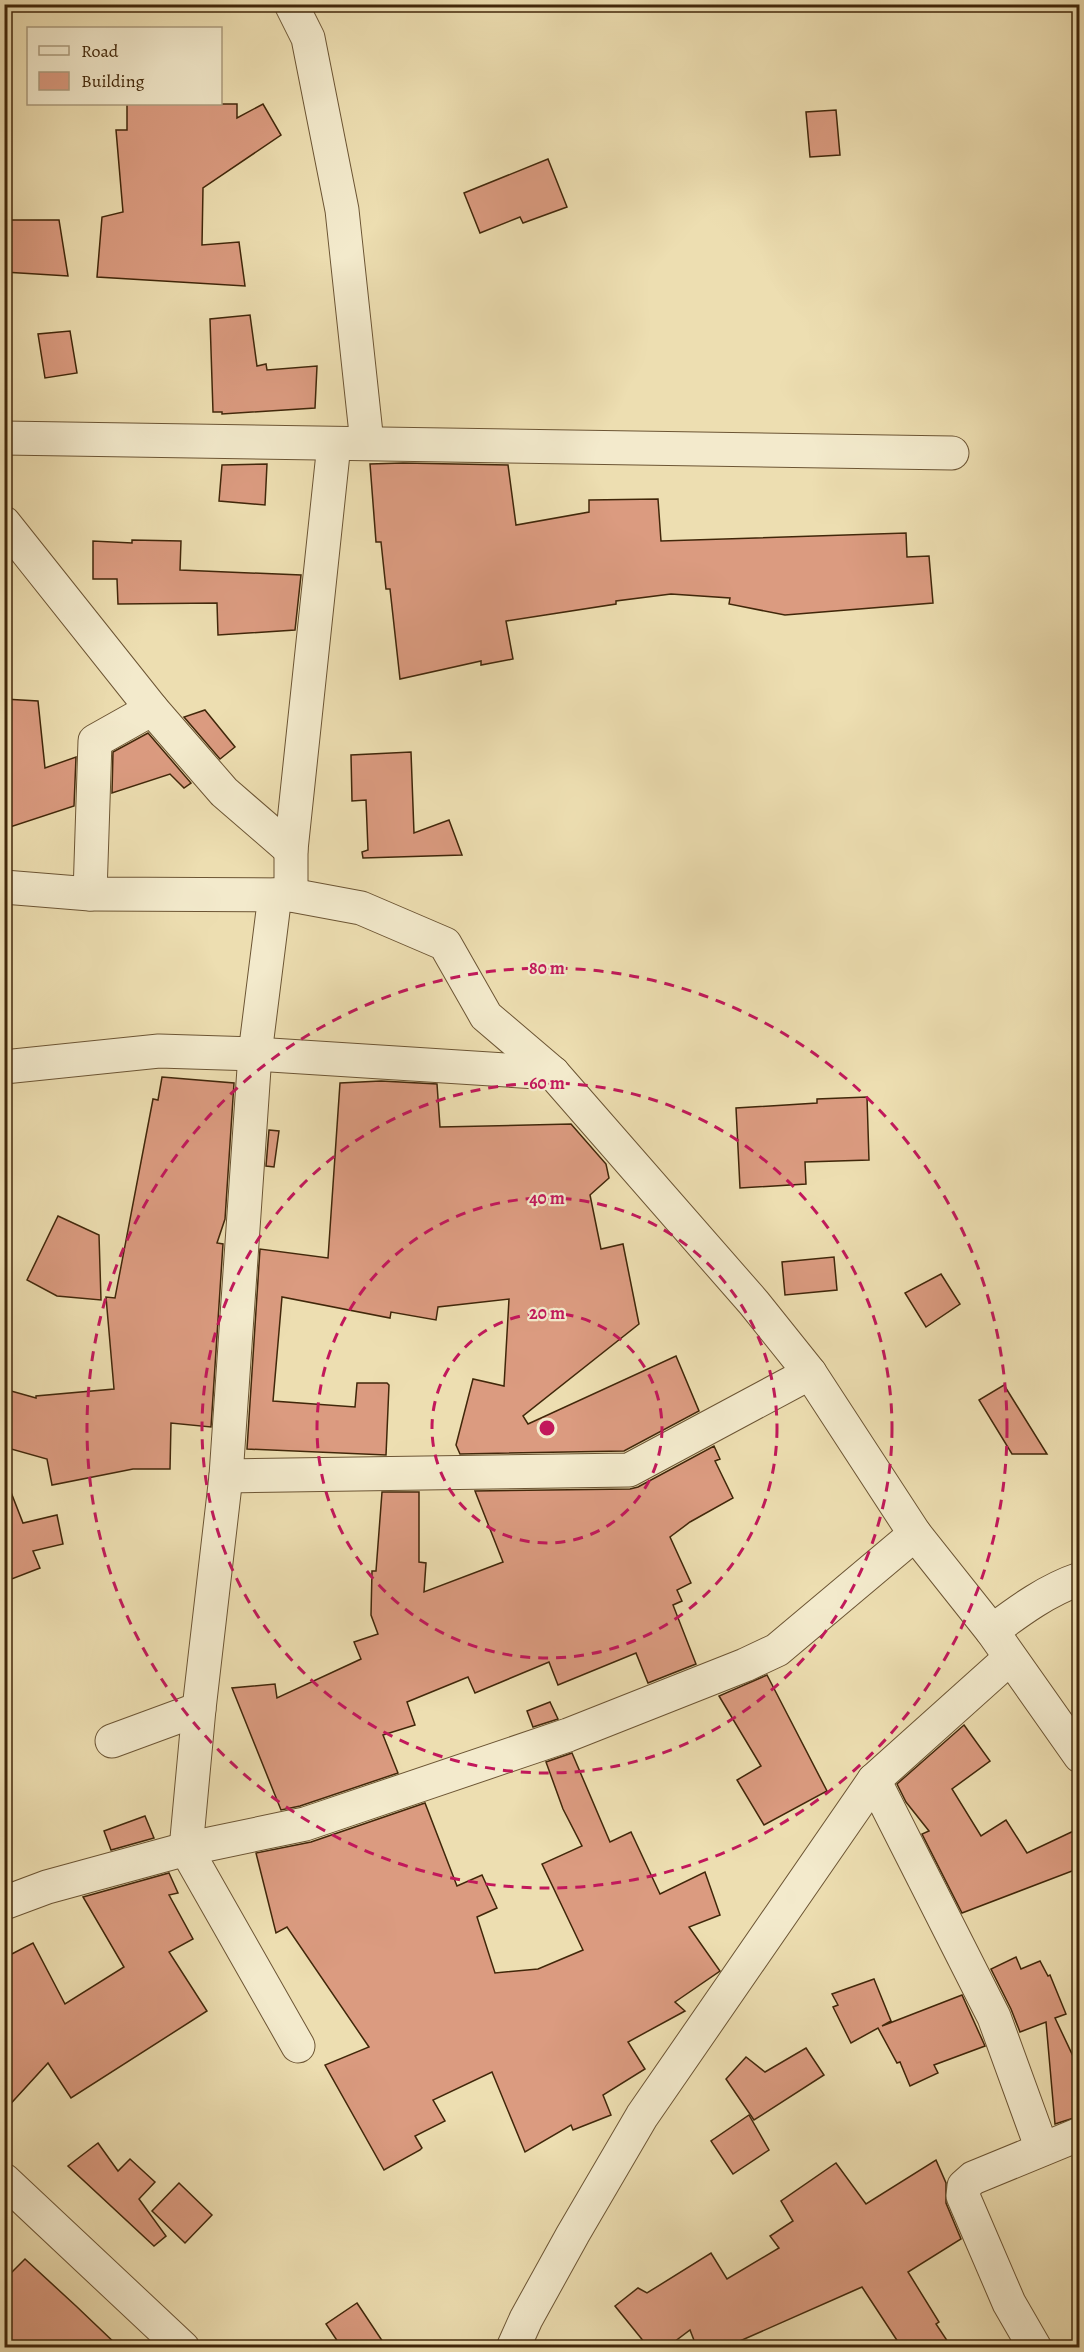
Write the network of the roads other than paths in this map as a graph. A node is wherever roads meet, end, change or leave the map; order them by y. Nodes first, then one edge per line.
1 (291, 4) edge
2 (4, 438) edge
3 (367, 443) junction
4 (334, 444) junction
5 (952, 453) dead end
6 (4, 523) edge
7 (152, 709) junction
8 (291, 849) junction
9 (4, 887) edge
10 (90, 894) junction
11 (283, 895) junction
12 (255, 1054) junction
13 (4, 1067) edge
14 (553, 1073) junction
15 (810, 1373) junction
16 (226, 1476) junction
17 (915, 1534) junction
18 (1080, 1579) edge
19 (992, 1632) junction
20 (1010, 1658) junction
21 (199, 1708) junction
22 (112, 1741) dead end
23 (1080, 1756) edge
24 (874, 1780) junction
25 (186, 1849) junction
26 (4, 1903) edge
27 (298, 2046) dead end
28 (1080, 2134) edge
29 (1042, 2149) junction
30 (4, 2180) edge
31 (183, 2348) edge
32 (513, 2348) edge
33 (1035, 2348) edge

1 - 3 street
2 - 4 street
3 - 4 street
3 - 5 street
4 - 8 street
6 - 7 street
7 - 8 street
7 - 10 street
8 - 11 street
9 - 10 street
10 - 11 street
11 - 12 street
11 - 14 street
12 - 13 street
12 - 14 street
12 - 16 street
14 - 15 street
15 - 16 street
15 - 17 street
16 - 21 street
17 - 19 street
17 - 25 street
18 - 19 street
19 - 20 street
20 - 23 street
20 - 24 street
21 - 22 street
21 - 25 street
24 - 29 street
24 - 32 street
25 - 26 street
25 - 27 street
28 - 29 street
29 - 33 street
30 - 31 street

